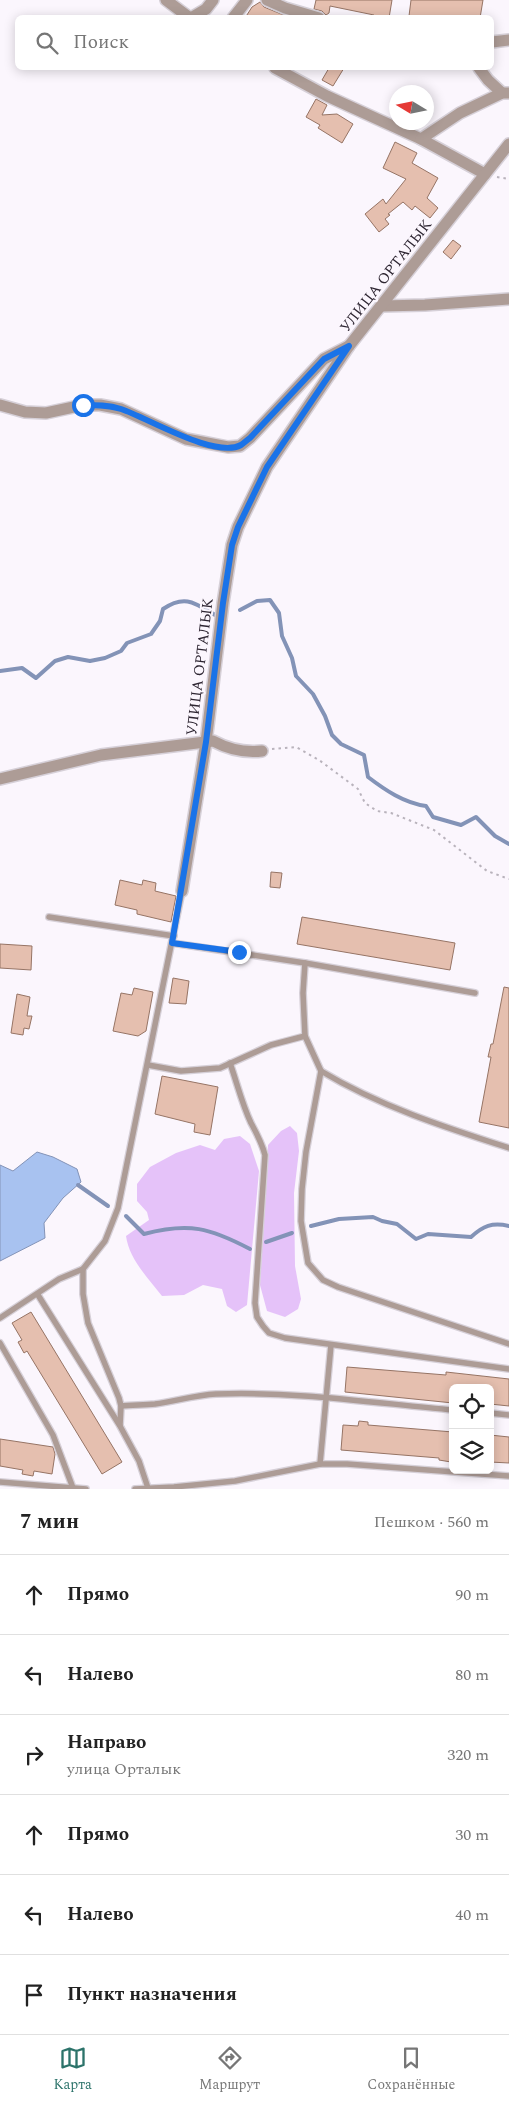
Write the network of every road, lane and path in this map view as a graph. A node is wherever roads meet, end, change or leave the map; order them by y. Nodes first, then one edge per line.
1 (166, 0) edge
2 (213, 0) edge
3 (247, 0) edge
4 (267, 0) edge
5 (187, 15) edge
6 (196, 15) edge
7 (235, 15) edge
8 (309, 15) edge
9 (509, 40) edge
10 (494, 42) edge
11 (280, 70) edge
12 (480, 70) edge
13 (505, 93) edge
14 (421, 139) junction
15 (509, 144) edge
16 (485, 174) junction
17 (509, 298) edge
18 (382, 306) junction
19 (349, 346) junction
20 (0, 405) edge
21 (206, 742) junction
22 (262, 751) joint
23 (0, 779) edge
24 (509, 878) edge
25 (182, 891) joint
26 (48, 917) dead end
27 (173, 940) junction
28 (305, 963) junction
29 (475, 993) dead end
30 (305, 1036) junction
31 (230, 1063) junction
32 (148, 1065) junction
33 (321, 1070) junction
34 (509, 1148) edge
35 (83, 1269) junction
36 (38, 1294) junction
37 (0, 1318) edge
38 (0, 1343) edge
39 (509, 1344) edge
40 (331, 1345) junction
41 (509, 1369) edge
42 (325, 1396) junction
43 (121, 1406) junction
44 (449, 1410) edge
45 (494, 1413) edge
46 (509, 1415) edge
47 (120, 1426) junction
48 (320, 1464) junction
49 (509, 1476) edge
50 (0, 1482) edge
51 (73, 1488) edge
52 (148, 1488) edge
53 (86, 1489) edge
54 (135, 1489) edge

1 - 5 street
2 - 6 street
3 - 7 street
4 - 8 street
9 - 10 street
11 - 14 street
12 - 13 street
13 - 14 street
14 - 16 street
15 - 16 street, УЛИЦА ОРТАЛЫК
16 - 18 street, УЛИЦА ОРТАЛЫК
17 - 18 street
18 - 19 street, УЛИЦА ОРТАЛЫК
19 - 20 street
19 - 21 street, УЛИЦА ОРТАЛЫК
21 - 22 street
21 - 23 street
21 - 25 street, УЛИЦА ОРТАЛЫК
22 - 24 path
25 - 27 lane
26 - 27 lane
27 - 28 lane
27 - 32 lane
28 - 29 lane
28 - 30 lane
30 - 31 lane
30 - 33 lane
31 - 32 lane
31 - 40 lane
32 - 35 lane
33 - 34 lane
33 - 39 lane
35 - 36 lane
35 - 43 lane
36 - 37 lane
36 - 47 lane
38 - 51 lane
40 - 41 lane
40 - 42 lane
42 - 43 lane
42 - 44 lane
42 - 48 lane
43 - 47 lane
45 - 46 lane
47 - 52 lane
48 - 49 lane
48 - 52 lane
50 - 51 lane
51 - 53 lane
52 - 54 lane

